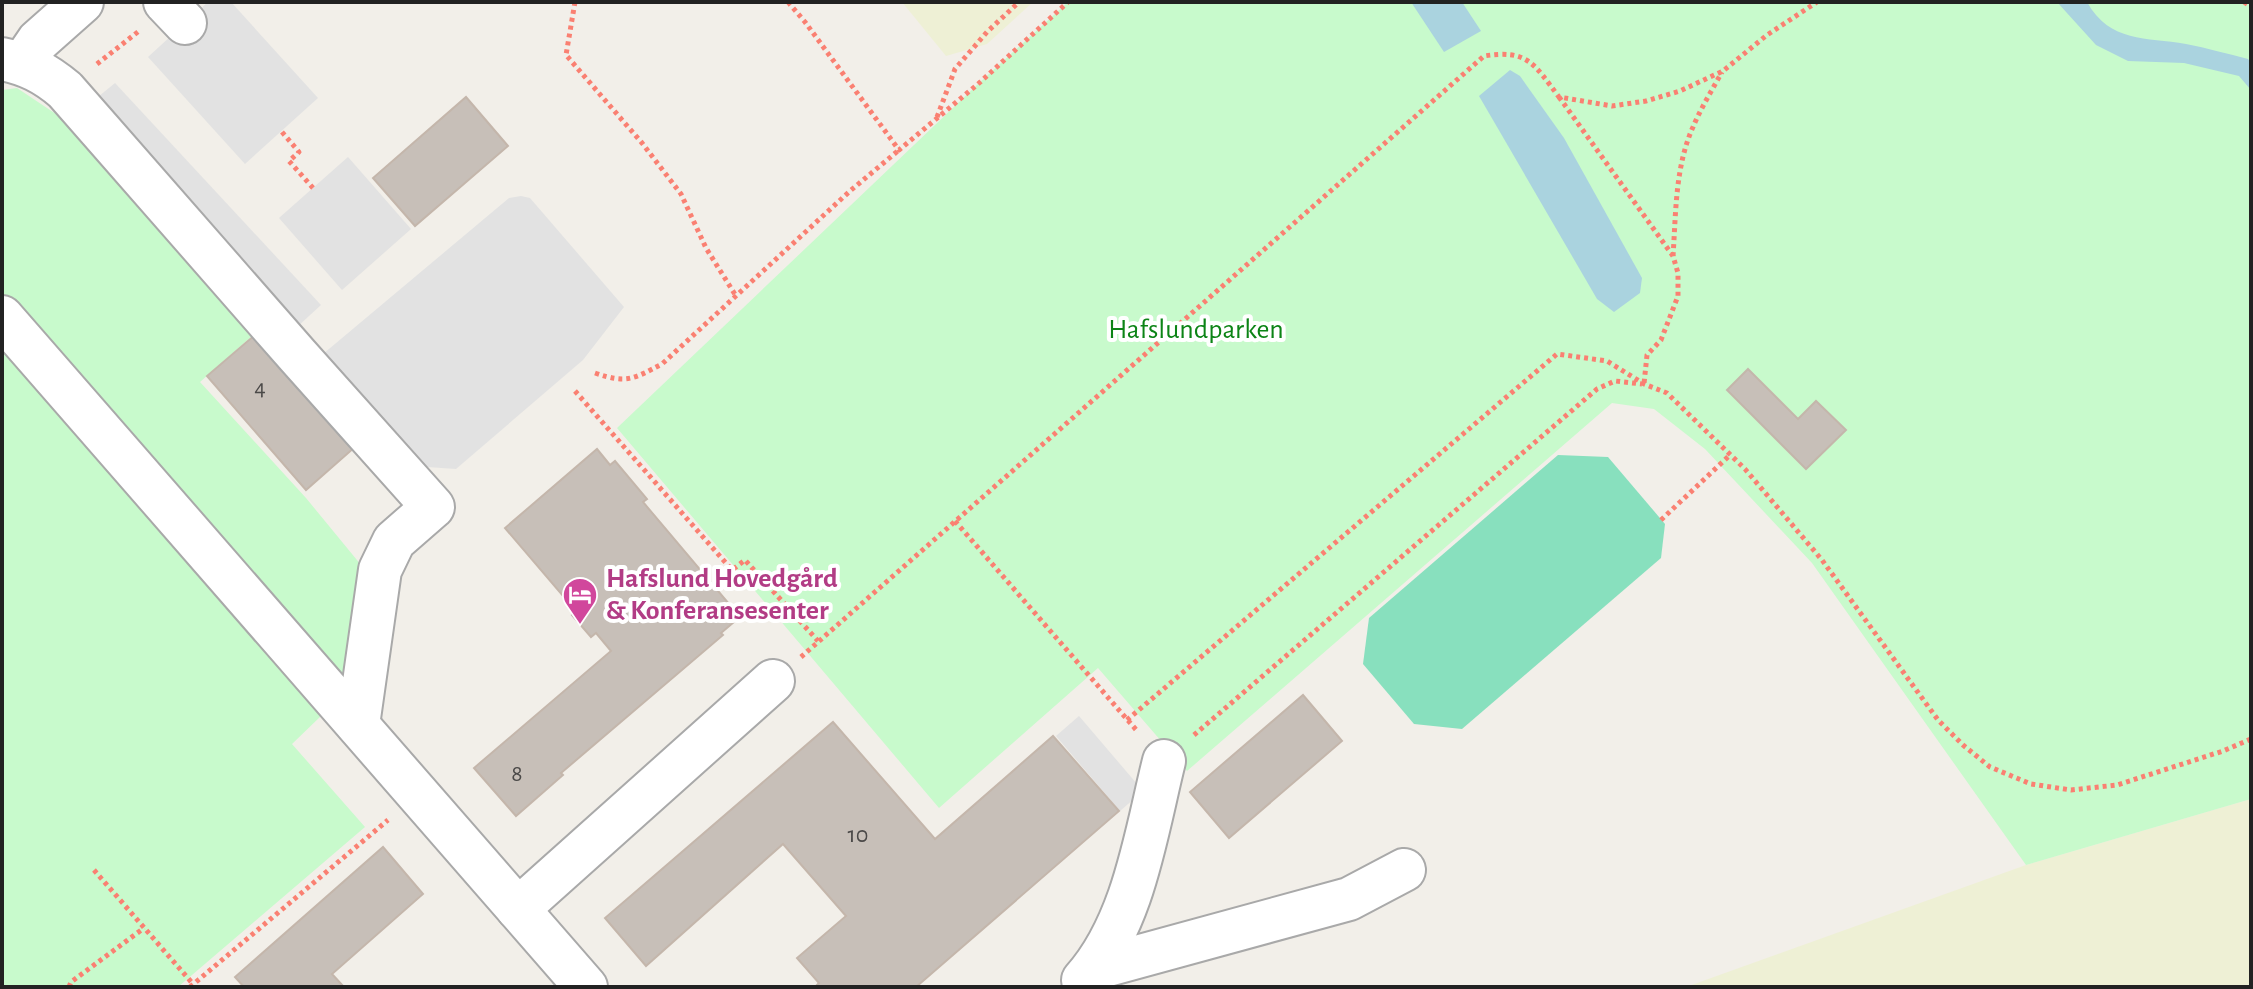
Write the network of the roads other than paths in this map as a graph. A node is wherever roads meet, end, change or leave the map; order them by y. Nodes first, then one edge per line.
1 (82, 2) edge
2 (23, 42) edge
3 (2, 317) edge
4 (785, 671) road end
5 (358, 725) junction
6 (1164, 761) road end
7 (1404, 870) dead end
8 (518, 909) junction
9 (1085, 978) edge
10 (586, 987) edge

1 - 2 lane
2 - 5 lane
3 - 5 lane
4 - 8 lane
5 - 8 lane
6 - 9 lane
7 - 9 lane
8 - 10 lane

